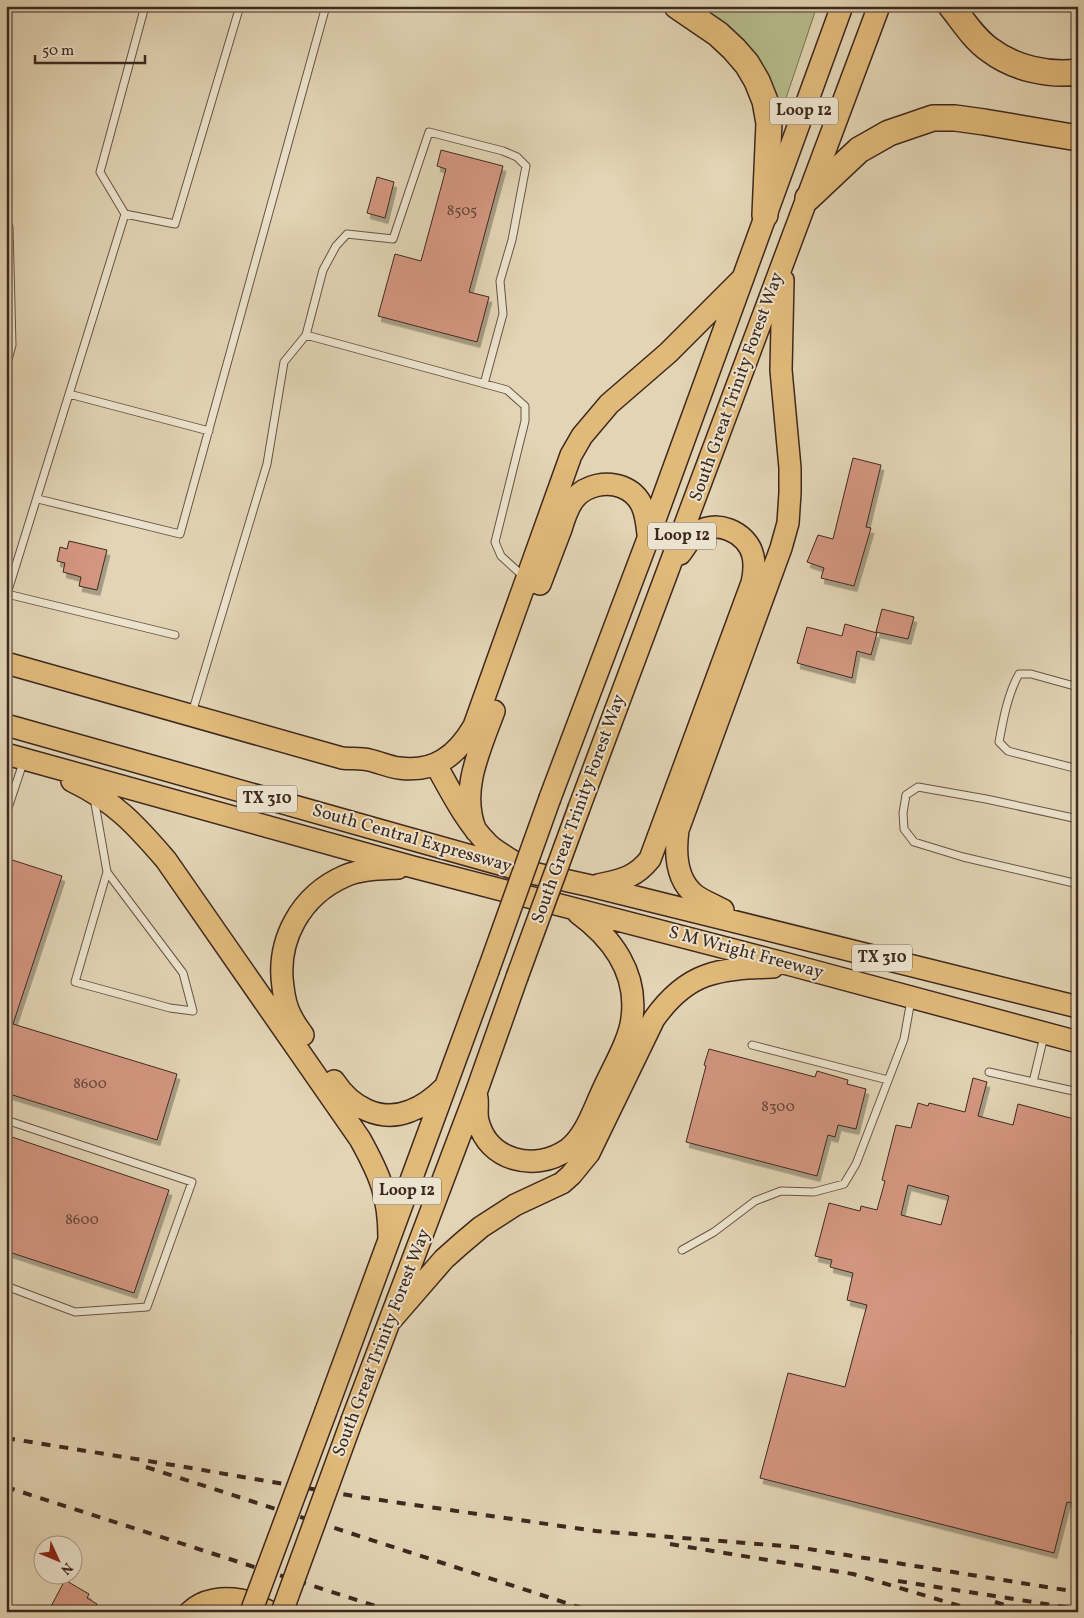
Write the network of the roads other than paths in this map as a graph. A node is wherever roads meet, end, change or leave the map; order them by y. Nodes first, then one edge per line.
1 (145, 6) edge
2 (240, 6) edge
3 (326, 6) edge
4 (677, 6) edge
5 (842, 6) edge
6 (880, 6) edge
7 (951, 6) edge
8 (1078, 72) edge
9 (1078, 138) edge
10 (808, 198) junction
11 (125, 214) junction
12 (766, 215) junction
13 (6, 226) edge
14 (783, 263) junction
15 (741, 280) junction
16 (306, 335) junction
17 (6, 367) edge
18 (484, 384) junction
19 (69, 394) junction
20 (208, 432) junction
21 (38, 499) junction
22 (648, 536) junction
23 (670, 568) junction
24 (526, 580) junction
25 (7, 596) edge
26 (175, 635) dead end
27 (6, 663) edge
28 (1078, 687) edge
29 (191, 715) junction
30 (6, 726) edge
31 (482, 743) junction
32 (20, 757) edge
33 (438, 770) junction
34 (1078, 770) edge
35 (93, 792) junction
36 (6, 814) edge
37 (1078, 819) edge
38 (476, 831) junction
39 (413, 867) junction
40 (107, 872) junction
41 (528, 872) junction
42 (1078, 884) edge
43 (591, 886) junction
44 (569, 906) junction
45 (749, 925) junction
46 (795, 966) junction
47 (912, 997) junction
48 (1078, 1007) edge
49 (1045, 1033) junction
50 (1078, 1042) edge
51 (752, 1045) dead end
52 (989, 1072) dead end
53 (888, 1080) junction
54 (1033, 1082) junction
55 (445, 1087) junction
56 (477, 1090) junction
57 (1078, 1092) edge
58 (6, 1120) edge
59 (389, 1238) junction
60 (682, 1250) dead end
61 (6, 1286) edge
62 (392, 1318) junction
63 (190, 1612) edge
64 (251, 1612) edge
65 (270, 1612) edge
66 (282, 1612) edge

1 - 11 lane
2 - 11 lane
3 - 20 lane
4 - 12 highway
5 - 12 main road, South Great Trinity Forest Way / Loop 12
6 - 10 main road, South Great Trinity Forest Way / Loop 12
7 - 8 highway
9 - 10 highway
10 - 14 main road, South Great Trinity Forest Way / Loop 12
11 - 19 lane
12 - 15 main road, South Great Trinity Forest Way / Loop 12
13 - 17 lane
14 - 23 main road, South Great Trinity Forest Way / Loop 12
14 - 45 main road
15 - 22 main road, South Great Trinity Forest Way / Loop 12
15 - 24 main road
16 - 18 lane
16 - 18 lane
16 - 29 lane
18 - 24 lane
19 - 20 lane
19 - 21 lane
20 - 21 lane
21 - 25 lane
22 - 31 main road
22 - 55 main road, South Great Trinity Forest Way / Loop 12, bridge
23 - 43 main road
23 - 56 main road, South Great Trinity Forest Way / Loop 12, bridge
24 - 33 main road
25 - 26 lane
27 - 29 main road
28 - 34 lane
29 - 33 main road
30 - 41 main road, South Central Expressway / TX 310
31 - 33 main road
31 - 38 main road
32 - 35 main road
32 - 36 lane
32 - 39 main road, South Central Expressway / TX 310
33 - 38 main road
35 - 40 lane
35 - 59 main road
37 - 42 lane
38 - 41 main road
39 - 44 main road, S M Wright Freeway / TX 310
39 - 55 main road
40 - 40 lane
41 - 43 main road, S M Wright Freeway / TX 310
43 - 45 main road, S M Wright Freeway / TX 310
44 - 46 main road, S M Wright Freeway / TX 310
44 - 56 main road
45 - 48 main road, S M Wright Freeway / TX 310
46 - 47 main road, S M Wright Freeway / TX 310
46 - 62 main road
47 - 49 main road, S M Wright Freeway / TX 310
47 - 53 lane
49 - 50 main road, S M Wright Freeway / TX 310
49 - 54 lane
51 - 53 lane
52 - 54 lane
53 - 60 lane
54 - 57 lane
55 - 59 main road, South Great Trinity Forest Way / Loop 12
56 - 62 main road, South Great Trinity Forest Way / Loop 12
58 - 61 lane
59 - 64 main road, South Great Trinity Forest Way / Loop 12, bridge
62 - 66 main road, South Great Trinity Forest Way / Loop 12, bridge
63 - 65 main road

